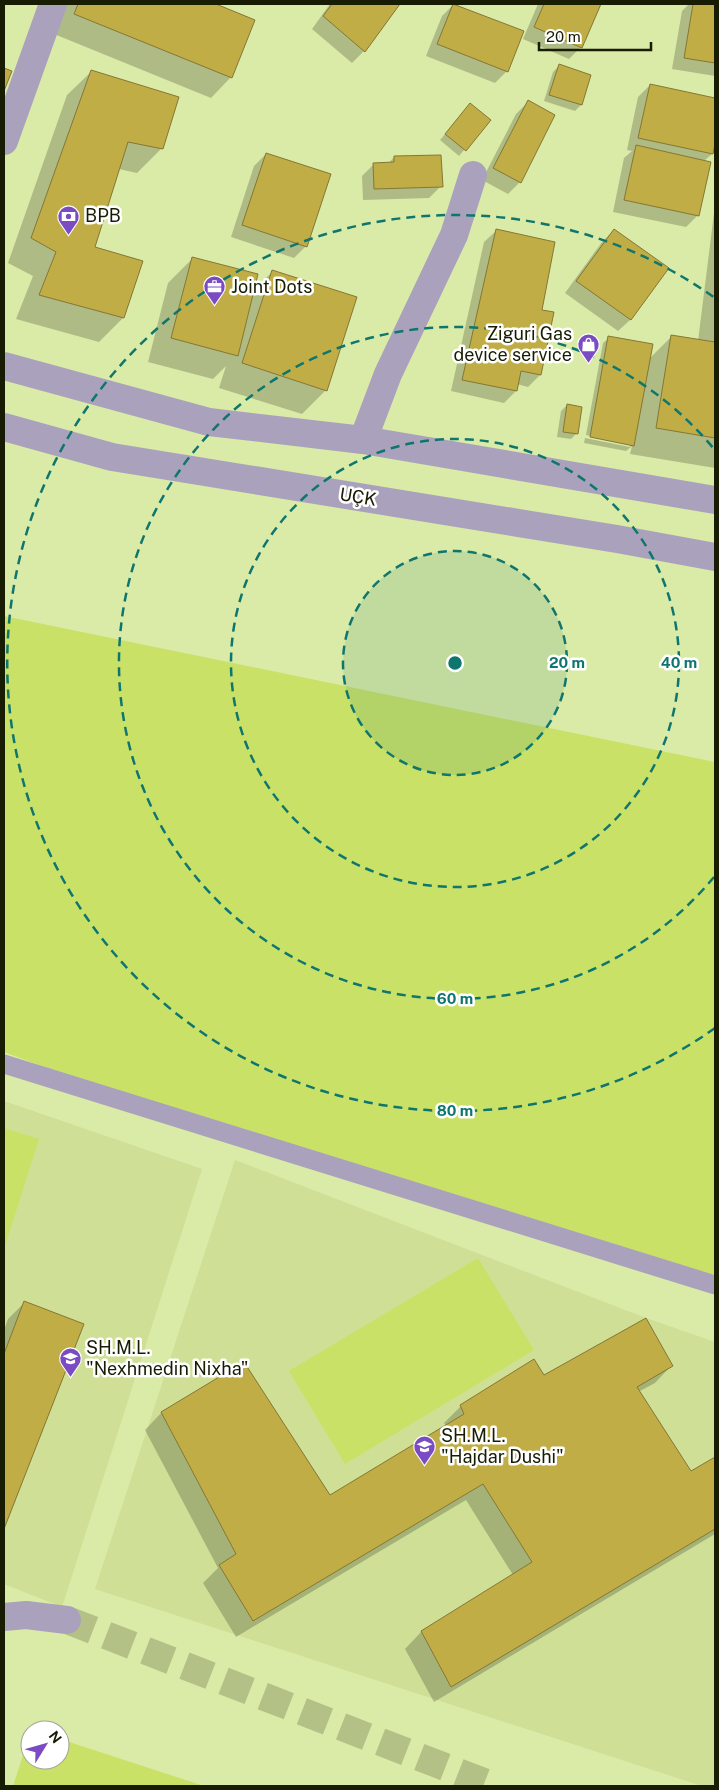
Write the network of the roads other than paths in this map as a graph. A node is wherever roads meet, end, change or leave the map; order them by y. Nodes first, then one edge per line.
1 (53, 4) edge
2 (4, 141) edge
3 (473, 175) dead end
4 (4, 366) edge
5 (4, 427) edge
6 (363, 440) junction
7 (715, 500) edge
8 (715, 557) edge
9 (4, 1064) edge
10 (715, 1285) edge
11 (4, 1618) edge
12 (67, 1620) tunnel mouth

1 - 2 street
3 - 6 street
4 - 6 street
5 - 8 street, UÇK
6 - 7 street
9 - 10 lane
11 - 12 street

